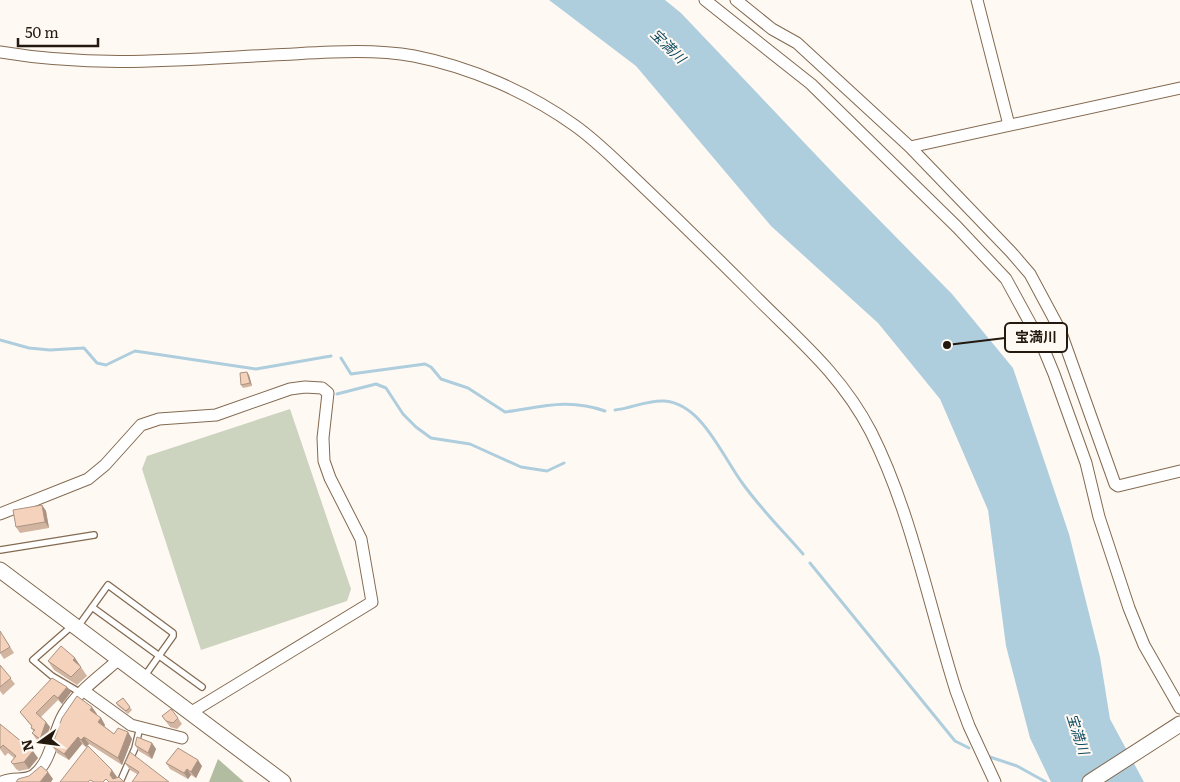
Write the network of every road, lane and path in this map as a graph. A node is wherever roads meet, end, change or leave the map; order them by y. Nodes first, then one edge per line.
1 (706, 0) edge
2 (736, 0) edge
3 (977, 0) edge
4 (0, 52) edge
5 (1180, 88) edge
6 (1009, 125) junction
7 (910, 147) junction
8 (1180, 471) edge
9 (0, 514) edge
10 (94, 535) dead end
11 (0, 550) edge
12 (0, 570) edge
13 (92, 607) junction
14 (75, 627) junction
15 (160, 655) junction
16 (118, 660) junction
17 (143, 678) junction
18 (202, 687) dead end
19 (83, 692) junction
20 (1180, 708) edge
21 (190, 713) junction
22 (1180, 724) edge
23 (140, 727) junction
24 (182, 738) dead end
25 (2, 782) edge
26 (120, 782) edge
27 (283, 782) edge
28 (996, 782) edge
29 (1090, 782) edge

1 - 20 street
2 - 7 street
3 - 6 street
4 - 28 street
5 - 6 street
6 - 7 street
7 - 8 street
9 - 21 street
10 - 11 lane
12 - 14 street
13 - 14 lane
13 - 15 lane
13 - 15 lane
14 - 16 street
14 - 19 lane
15 - 17 lane
15 - 18 lane
16 - 17 street
16 - 19 street
17 - 21 street
19 - 23 street
19 - 25 street
21 - 27 street
22 - 29 street
23 - 24 street
23 - 26 lane

